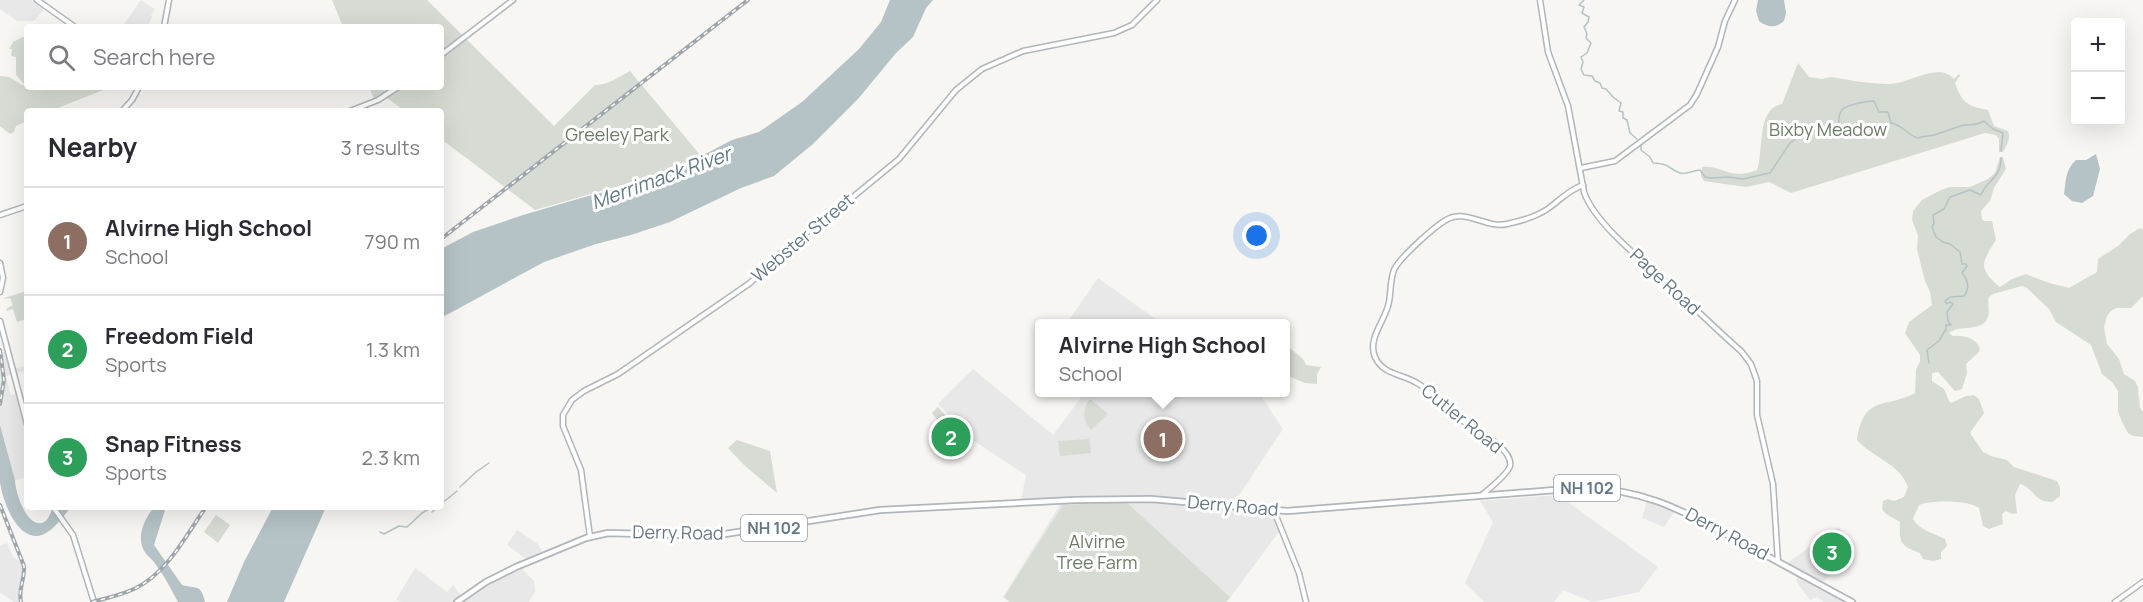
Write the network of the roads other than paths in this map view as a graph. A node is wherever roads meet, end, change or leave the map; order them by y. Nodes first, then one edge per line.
1 (37, 0) edge
2 (169, 0) edge
3 (513, 0) edge
4 (1157, 0) edge
5 (1540, 0) edge
6 (1735, 0) edge
7 (71, 24) edge
8 (165, 24) edge
9 (444, 53) edge
10 (138, 90) edge
11 (393, 90) edge
12 (125, 108) edge
13 (358, 108) edge
14 (1581, 168) junction
15 (1583, 184) junction
16 (24, 207) edge
17 (0, 215) edge
18 (0, 263) edge
19 (0, 292) edge
20 (0, 321) edge
21 (24, 413) edge
22 (1491, 487) junction
23 (1492, 495) junction
24 (1482, 496) junction
25 (55, 510) edge
26 (1277, 511) junction
27 (590, 537) junction
28 (1778, 562) junction
29 (2143, 582) edge
30 (94, 602) edge
31 (457, 602) edge
32 (1306, 602) edge
33 (1852, 602) edge
34 (2115, 602) edge

1 - 7 street
2 - 8 street
3 - 9 street
4 - 27 street, Webster Street
5 - 14 street, Page Road
6 - 14 street
10 - 12 street
11 - 13 street
14 - 15 street, Page Road
15 - 22 street, Cutler Road
15 - 28 street, Page Road
16 - 17 street
18 - 19 street
20 - 21 street
22 - 23 street
22 - 24 street, Cutler Road
23 - 24 main road, Derry Road / NH 102
23 - 28 main road, Derry Road / NH 102
24 - 26 main road, Derry Road / NH 102
25 - 30 street
26 - 27 main road, Derry Road / NH 102
26 - 32 street
27 - 31 main road, NH 102
28 - 33 main road, Derry Road / NH 102
29 - 34 street

